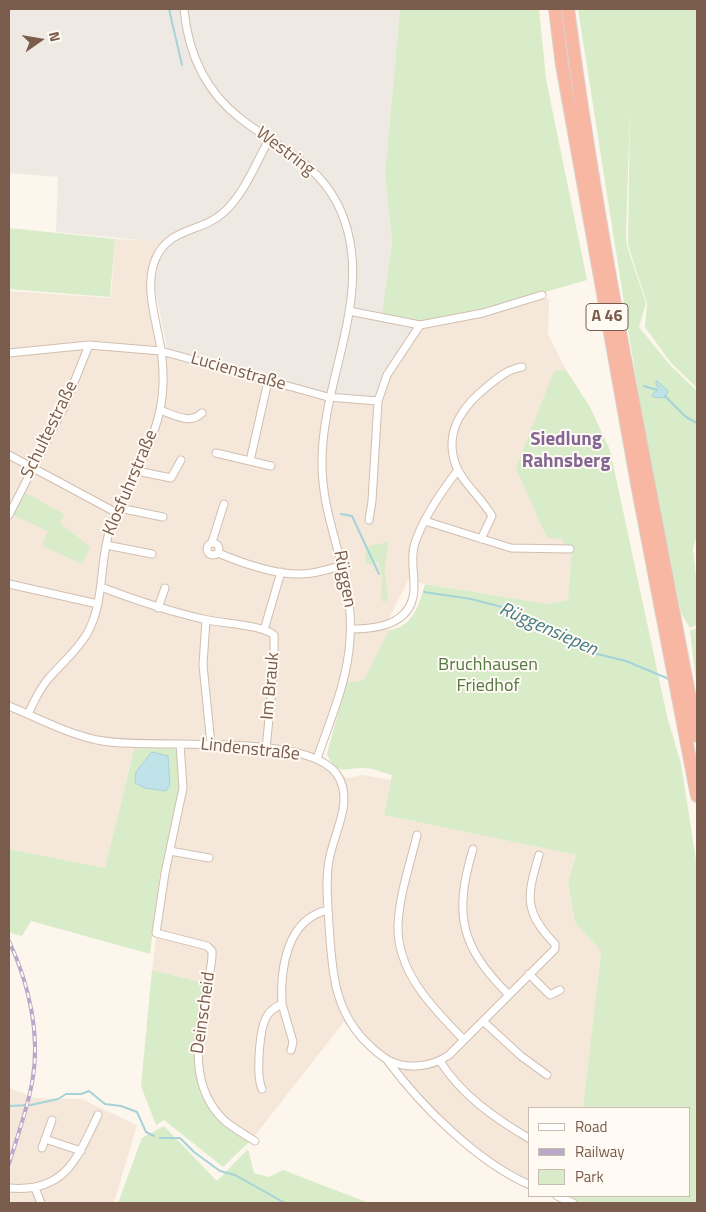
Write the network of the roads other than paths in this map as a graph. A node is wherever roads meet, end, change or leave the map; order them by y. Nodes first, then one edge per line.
1 (184, 9) edge
2 (556, 9) edge
3 (568, 9) edge
4 (270, 138) junction
5 (542, 295) dead end
6 (349, 311) junction
7 (420, 325) junction
8 (89, 345) junction
9 (161, 351) junction
10 (9, 353) edge
11 (522, 367) dead end
12 (268, 381) junction
13 (328, 397) junction
14 (378, 402) junction
15 (160, 410) junction
16 (202, 413) dead end
17 (216, 453) dead end
18 (9, 455) edge
19 (181, 460) dead end
20 (250, 462) junction
21 (271, 466) dead end
22 (32, 468) junction
23 (458, 470) junction
24 (137, 471) junction
25 (224, 504) dead end
26 (118, 510) junction
27 (9, 515) edge
28 (163, 517) dead end
29 (369, 520) dead end
30 (425, 521) junction
31 (481, 539) junction
32 (106, 545) junction
33 (570, 549) dead end
34 (152, 554) dead end
35 (343, 565) junction
36 (280, 572) junction
37 (9, 584) edge
38 (101, 588) junction
39 (165, 588) dead end
40 (98, 604) junction
41 (158, 608) junction
42 (206, 620) junction
43 (669, 623) junction
44 (351, 629) junction
45 (264, 630) junction
46 (9, 706) edge
47 (28, 714) junction
48 (688, 720) junction
49 (697, 736) edge
50 (180, 744) junction
51 (211, 744) junction
52 (266, 749) junction
53 (317, 758) junction
54 (697, 796) edge
55 (417, 835) dead end
56 (472, 849) dead end
57 (170, 851) junction
58 (539, 855) dead end
59 (209, 858) dead end
60 (328, 910) junction
61 (532, 972) junction
62 (560, 990) dead end
63 (510, 995) junction
64 (282, 1004) junction
65 (484, 1022) junction
66 (464, 1040) junction
67 (291, 1050) dead end
68 (387, 1059) junction
69 (440, 1061) junction
70 (547, 1075) dead end
71 (262, 1089) dead end
72 (98, 1115) dead end
73 (52, 1120) dead end
74 (528, 1138) edge
75 (45, 1139) junction
76 (254, 1141) dead end
77 (42, 1148) dead end
78 (81, 1151) junction
79 (528, 1183) edge
80 (9, 1188) edge
81 (36, 1188) junction
82 (560, 1197) edge
83 (573, 1202) edge
84 (41, 1203) edge

1 - 4 street, Westring
2 - 43 highway, A 46
3 - 43 highway, A 46
4 - 6 street, Westring
4 - 9 street, Klosfuhrstraße
5 - 7 street
6 - 7 street
6 - 13 street, Westring
7 - 14 street
8 - 9 street, Lucienstraße
8 - 10 street, Lucienstraße
8 - 22 street, Schultestraße
9 - 12 street, Lucienstraße
9 - 15 street, Klosfuhrstraße
11 - 23 street
12 - 13 street, Lucienstraße
12 - 20 street
13 - 14 street, Lucienstraße
13 - 35 street, Rüggen
14 - 29 street
15 - 16 street, Klosfuhrstraße
15 - 24 street, Klosfuhrstraße
17 - 20 street
18 - 22 street
19 - 24 street
20 - 21 street
22 - 26 street
22 - 27 street, Schultestraße
23 - 30 street
23 - 31 street
24 - 26 street, Klosfuhrstraße
25 - 36 street
26 - 28 street
26 - 32 street, Klosfuhrstraße
30 - 31 street
30 - 44 street
31 - 33 street
32 - 34 street
32 - 38 street, Klosfuhrstraße
35 - 36 street
35 - 44 street, Rüggen
36 - 45 street, Im Brauk
37 - 40 street
38 - 40 street, Klosfuhrstraße
38 - 41 street, Im Brauk
39 - 41 street
40 - 47 street, Klosfuhrstraße
41 - 42 street, Im Brauk
42 - 45 street, Im Brauk
42 - 51 street
43 - 48 highway, A 46
44 - 53 street, Rüggen
45 - 52 street, Im Brauk
46 - 47 street, Lindenstraße
47 - 50 street, Lindenstraße
48 - 49 highway, A 46
48 - 54 highway, A 46
50 - 51 street, Lindenstraße
50 - 57 street
51 - 52 street, Lindenstraße
52 - 53 street, Lindenstraße
53 - 60 street, Lindenstraße
55 - 66 street
56 - 63 street
57 - 59 street
57 - 76 street, Deinscheid
58 - 61 street
60 - 64 street
60 - 68 street, Lindenstraße
61 - 62 street
61 - 63 street
63 - 65 street
64 - 67 street
64 - 71 street
65 - 66 street
65 - 70 street
66 - 69 street
68 - 69 street
68 - 79 street
69 - 74 street
72 - 78 street
73 - 75 street
75 - 77 street
75 - 78 street
78 - 81 street
80 - 81 street
81 - 84 street
82 - 83 street

